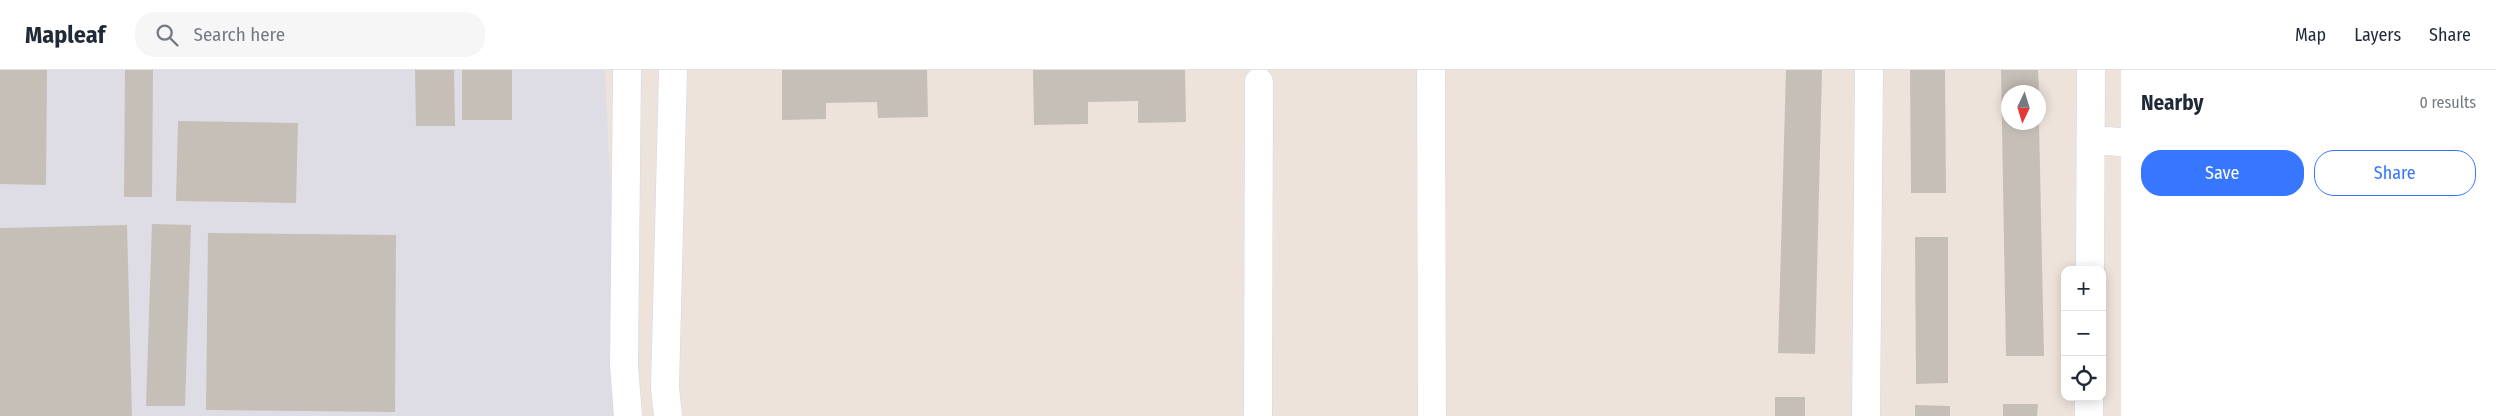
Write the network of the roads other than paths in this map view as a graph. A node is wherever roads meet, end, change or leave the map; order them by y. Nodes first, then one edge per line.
1 (627, 70) edge
2 (673, 70) edge
3 (1431, 70) edge
4 (2091, 70) edge
5 (1869, 71) edge
6 (1259, 82) dead end
7 (2091, 140) junction
8 (2121, 142) edge
9 (2090, 266) edge
10 (2089, 401) edge
11 (628, 416) edge
12 (668, 416) edge
13 (1258, 416) edge
14 (1432, 416) edge
15 (1866, 416) edge
16 (2089, 416) edge

1 - 11 street
2 - 12 street
3 - 14 street
4 - 7 street
5 - 15 street
6 - 13 street
7 - 8 street
7 - 9 street
10 - 16 street

